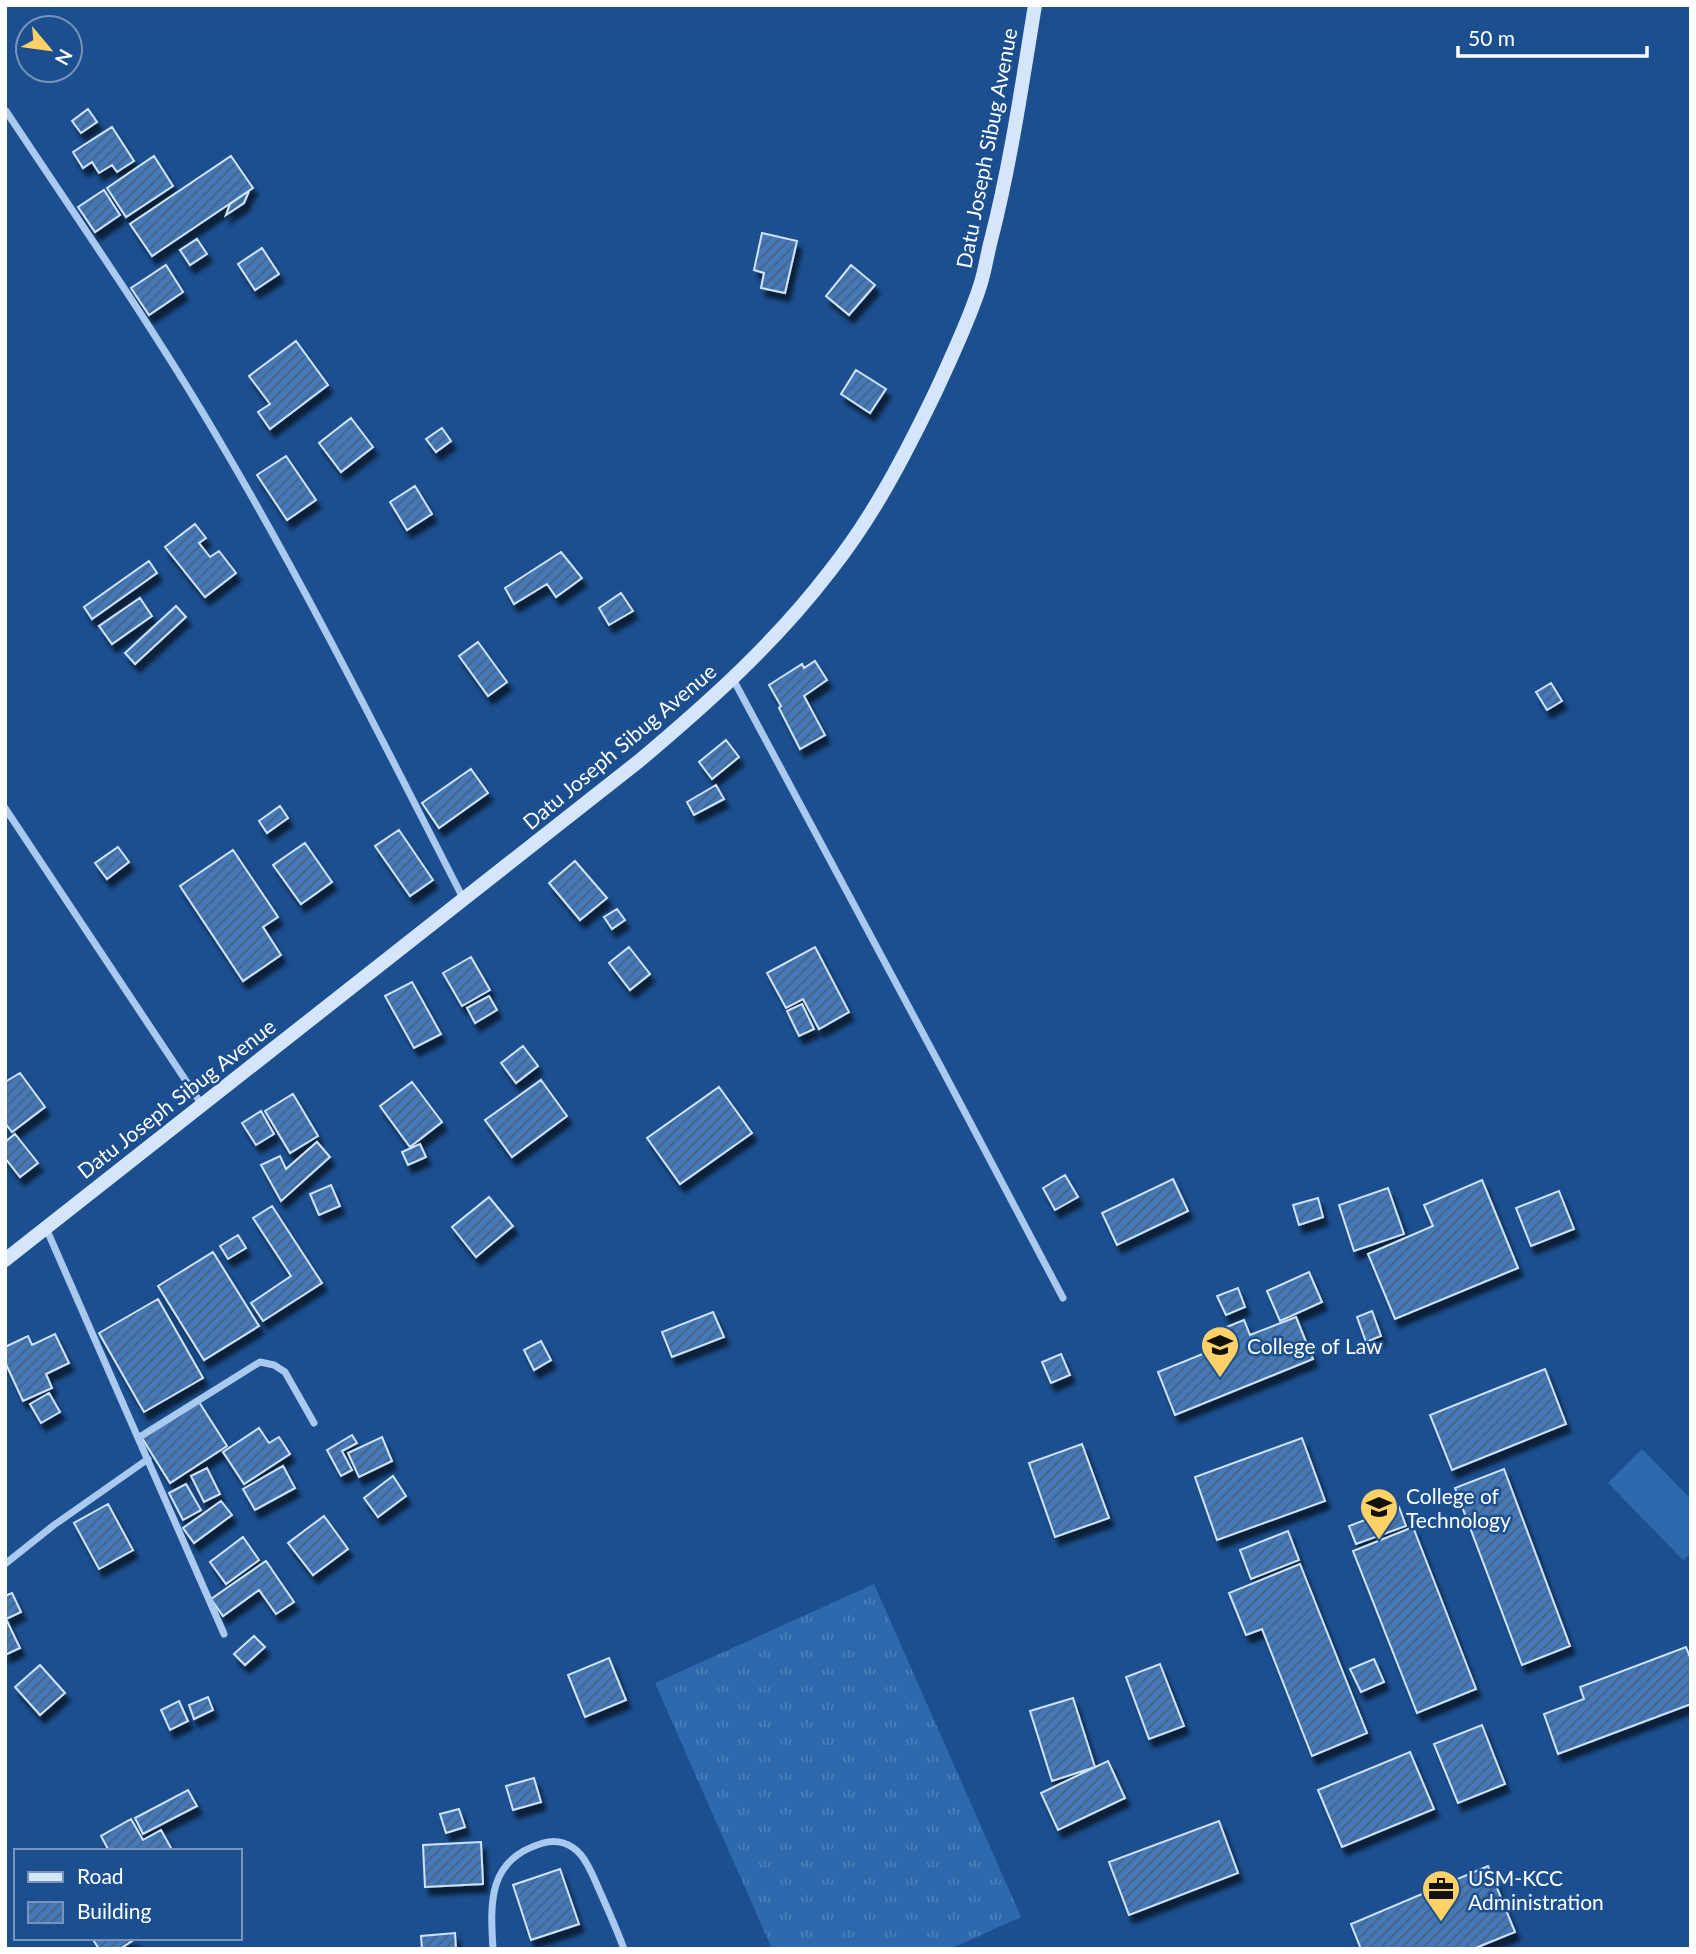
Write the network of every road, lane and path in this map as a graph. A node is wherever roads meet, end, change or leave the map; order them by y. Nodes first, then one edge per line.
1 (1035, 5) edge
2 (6, 111) edge
3 (733, 679) junction
4 (5, 808) edge
5 (463, 898) junction
6 (202, 1105) junction
7 (46, 1228) junction
8 (5, 1260) edge
9 (1063, 1298) dead end
10 (314, 1423) dead end
11 (138, 1438) junction
12 (148, 1459) junction
13 (5, 1564) edge
14 (224, 1633) dead end
15 (494, 1949) edge
16 (624, 1949) edge

1 - 3 main road, Datu Joseph Sibug Avenue
2 - 5 street
3 - 5 main road, Datu Joseph Sibug Avenue
3 - 9 street
4 - 6 street
5 - 6 main road, Datu Joseph Sibug Avenue
6 - 7 main road, Datu Joseph Sibug Avenue
7 - 8 main road, Datu Joseph Sibug Avenue
7 - 11 street
10 - 11 street
11 - 12 street
12 - 13 street
12 - 14 street
15 - 16 street

